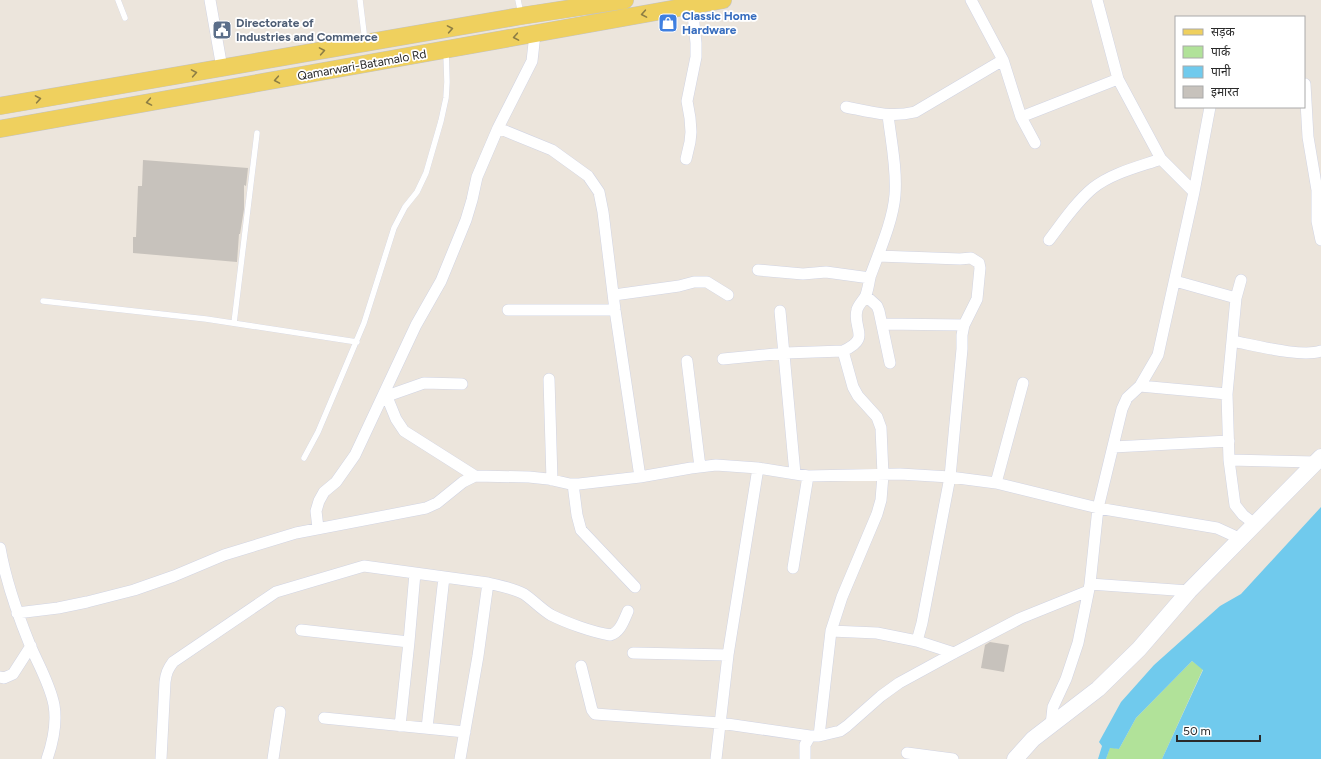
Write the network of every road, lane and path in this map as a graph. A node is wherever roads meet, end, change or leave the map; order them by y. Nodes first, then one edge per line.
1 (118, 0) edge
2 (210, 0) edge
3 (360, 0) edge
4 (624, 0) edge
5 (723, 0) edge
6 (971, 0) edge
7 (1097, 0) edge
8 (692, 5) junction
9 (520, 8) edge
10 (125, 18) dead end
11 (535, 34) junction
12 (365, 43) junction
13 (445, 50) junction
14 (1003, 60) junction
15 (222, 68) junction
16 (1118, 78) junction
17 (1305, 84) dead end
18 (217, 90) junction
19 (0, 106) edge
20 (846, 107) dead end
21 (1210, 108) edge
22 (888, 115) junction
23 (1021, 117) junction
24 (498, 128) junction
25 (0, 129) edge
26 (256, 133) dead end
27 (1035, 143) dead end
28 (686, 159) dead end
29 (1161, 159) junction
30 (1318, 181) edge
31 (1194, 192) junction
32 (1048, 240) dead end
33 (1321, 240) edge
34 (878, 256) junction
35 (758, 270) dead end
36 (870, 278) junction
37 (1241, 280) dead end
38 (1175, 281) junction
39 (614, 295) junction
40 (728, 295) dead end
41 (866, 296) junction
42 (1236, 298) junction
43 (43, 301) dead end
44 (508, 310) dead end
45 (615, 310) junction
46 (780, 311) dead end
47 (234, 323) junction
48 (882, 324) junction
49 (964, 325) junction
50 (1232, 341) junction
51 (357, 342) junction
52 (1321, 350) edge
53 (843, 351) junction
54 (785, 353) junction
55 (723, 359) dead end
56 (687, 361) dead end
57 (890, 363) dead end
58 (549, 379) dead end
59 (1023, 383) dead end
60 (462, 384) dead end
61 (1140, 386) junction
62 (386, 394) junction
63 (1227, 394) junction
64 (1228, 441) junction
65 (1113, 447) junction
66 (304, 458) dead end
67 (1229, 460) junction
68 (1318, 460) edge
69 (700, 467) junction
70 (758, 468) junction
71 (794, 474) junction
72 (883, 475) junction
73 (475, 476) junction
74 (808, 476) junction
75 (640, 477) junction
76 (950, 477) junction
77 (552, 480) junction
78 (996, 483) junction
79 (573, 484) junction
80 (1098, 508) junction
81 (1256, 525) junction
82 (318, 528) junction
83 (1241, 539) junction
84 (0, 548) edge
85 (792, 568) dead end
86 (415, 573) junction
87 (444, 577) junction
88 (488, 583) junction
89 (635, 587) dead end
90 (1089, 587) junction
91 (1189, 591) junction
92 (628, 612) dead end
93 (17, 613) junction
94 (301, 630) dead end
95 (831, 631) junction
96 (917, 641) junction
97 (409, 642) junction
98 (31, 646) junction
99 (633, 653) dead end
100 (954, 653) junction
101 (728, 655) junction
102 (581, 666) dead end
103 (0, 677) edge
104 (280, 712) dead end
105 (324, 718) dead end
106 (720, 723) junction
107 (1051, 725) junction
108 (400, 726) junction
109 (427, 728) junction
110 (465, 732) junction
111 (814, 736) junction
112 (907, 753) dead end
113 (47, 759) edge
114 (161, 759) edge
115 (273, 759) edge
116 (460, 759) edge
117 (716, 759) edge
118 (805, 759) edge
119 (953, 759) edge
120 (1015, 759) edge

1 - 10 lane
2 - 15 street
3 - 12 lane
4 - 9 main road, Qamarwari-Batamalo Rd
5 - 8 main road, Qamarwari-Batamalo Rd
6 - 14 street
7 - 16 street
8 -> 11 main road, Qamarwari-Batamalo Rd
8 - 28 street
12 -> 9 main road, Qamarwari-Batamalo Rd
11 -> 13 main road, Qamarwari-Batamalo Rd
11 - 24 street
15 -> 12 main road, Qamarwari-Batamalo Rd
13 -> 18 main road, Qamarwari-Batamalo Rd
13 - 51 lane
14 - 22 street
14 - 23 street
15 - 18 main road
19 -> 15 main road, Qamarwari-Batamalo Rd
16 - 23 street
16 - 29 street
17 - 30 street
18 -> 25 main road, Qamarwari-Batamalo Rd
20 - 22 street
21 - 31 street
22 - 34 street
23 - 27 street
24 - 39 street
24 - 62 street
26 - 47 lane
29 - 31 street
29 - 32 street
30 - 33 street
31 - 38 street
34 - 36 street
34 - 49 street
35 - 36 street
36 - 41 street
37 - 42 street
38 - 42 street
38 - 61 street
39 - 40 street
39 - 45 street
41 - 48 street
41 - 53 street
42 - 50 street
43 - 47 lane
44 - 45 street
45 - 75 street
46 - 54 street
47 - 51 lane
48 - 49 street
48 - 57 street
49 - 76 street
50 - 52 street
50 - 63 street
51 - 66 lane
53 - 54 street
53 - 72 street
54 - 55 street
54 - 71 street
56 - 69 street
58 - 77 street
59 - 78 street
60 - 62 street
61 - 63 street
61 - 65 street
62 - 73 street
62 - 82 street
63 - 64 street
64 - 65 street
64 - 67 street
65 - 80 street
67 - 68 street
67 - 81 street
68 - 81 street
69 - 70 street
69 - 75 street
70 - 71 street
70 - 101 street
71 - 74 street
72 - 74 street
72 - 76 street
72 - 95 street
73 - 77 street
73 - 82 street
74 - 85 street
75 - 79 street
76 - 78 street
76 - 96 street
77 - 79 street
78 - 80 street
79 - 89 street
80 - 83 street
80 - 90 street
81 - 83 street
82 - 93 street
83 - 91 street
84 - 93 street
86 - 87 street
86 - 97 street
86 - 114 street
87 - 88 street
87 - 109 street
88 - 92 street
88 - 110 street
90 - 91 street
90 - 100 street
90 - 107 street
91 - 107 street
93 - 98 street
94 - 97 street
95 - 96 street
95 - 111 street
96 - 100 street
97 - 108 street
98 - 103 street
98 - 113 street
99 - 101 street
100 - 111 street
101 - 106 street
102 - 106 street
104 - 115 street
105 - 108 street
106 - 111 street
106 - 117 street
107 - 120 street
108 - 109 street
109 - 110 street
110 - 116 street
111 - 118 street
112 - 119 street

